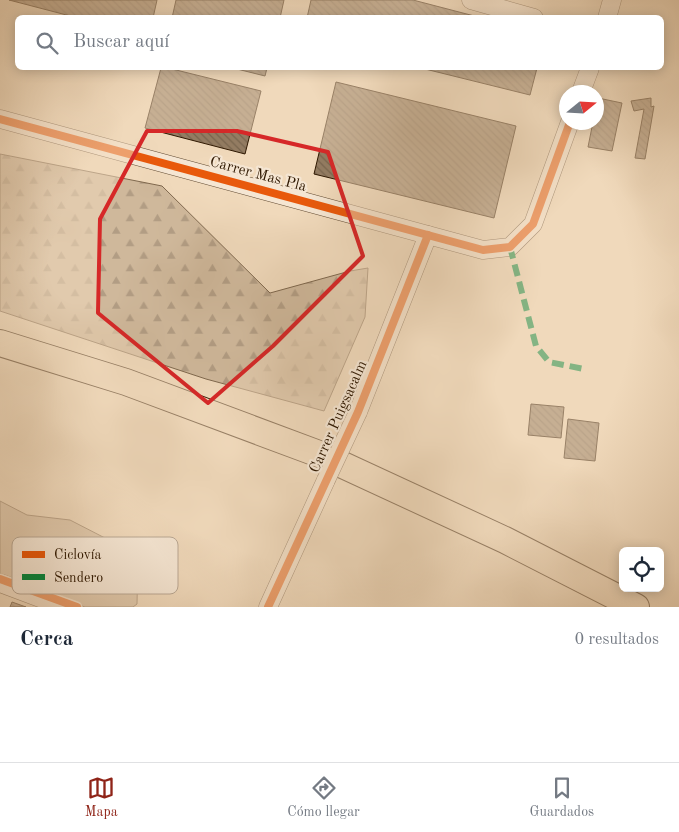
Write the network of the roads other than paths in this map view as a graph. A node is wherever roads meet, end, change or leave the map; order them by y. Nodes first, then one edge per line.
1 (471, 0) edge
2 (612, 0) edge
3 (524, 15) edge
4 (608, 15) edge
5 (589, 70) edge
6 (583, 85) edge
7 (0, 118) edge
8 (567, 130) edge
9 (428, 235) junction
10 (0, 343) edge
11 (21, 594) edge
12 (64, 607) edge
13 (268, 607) edge
14 (636, 607) edge

1 - 3 street
2 - 4 street
5 - 6 street
7 - 9 street, Carrer Mas Pla
8 - 9 street, Carrer Mas Pla
9 - 13 street, Carrer Puigsacalm, bridge
10 - 14 highway
11 - 12 street

